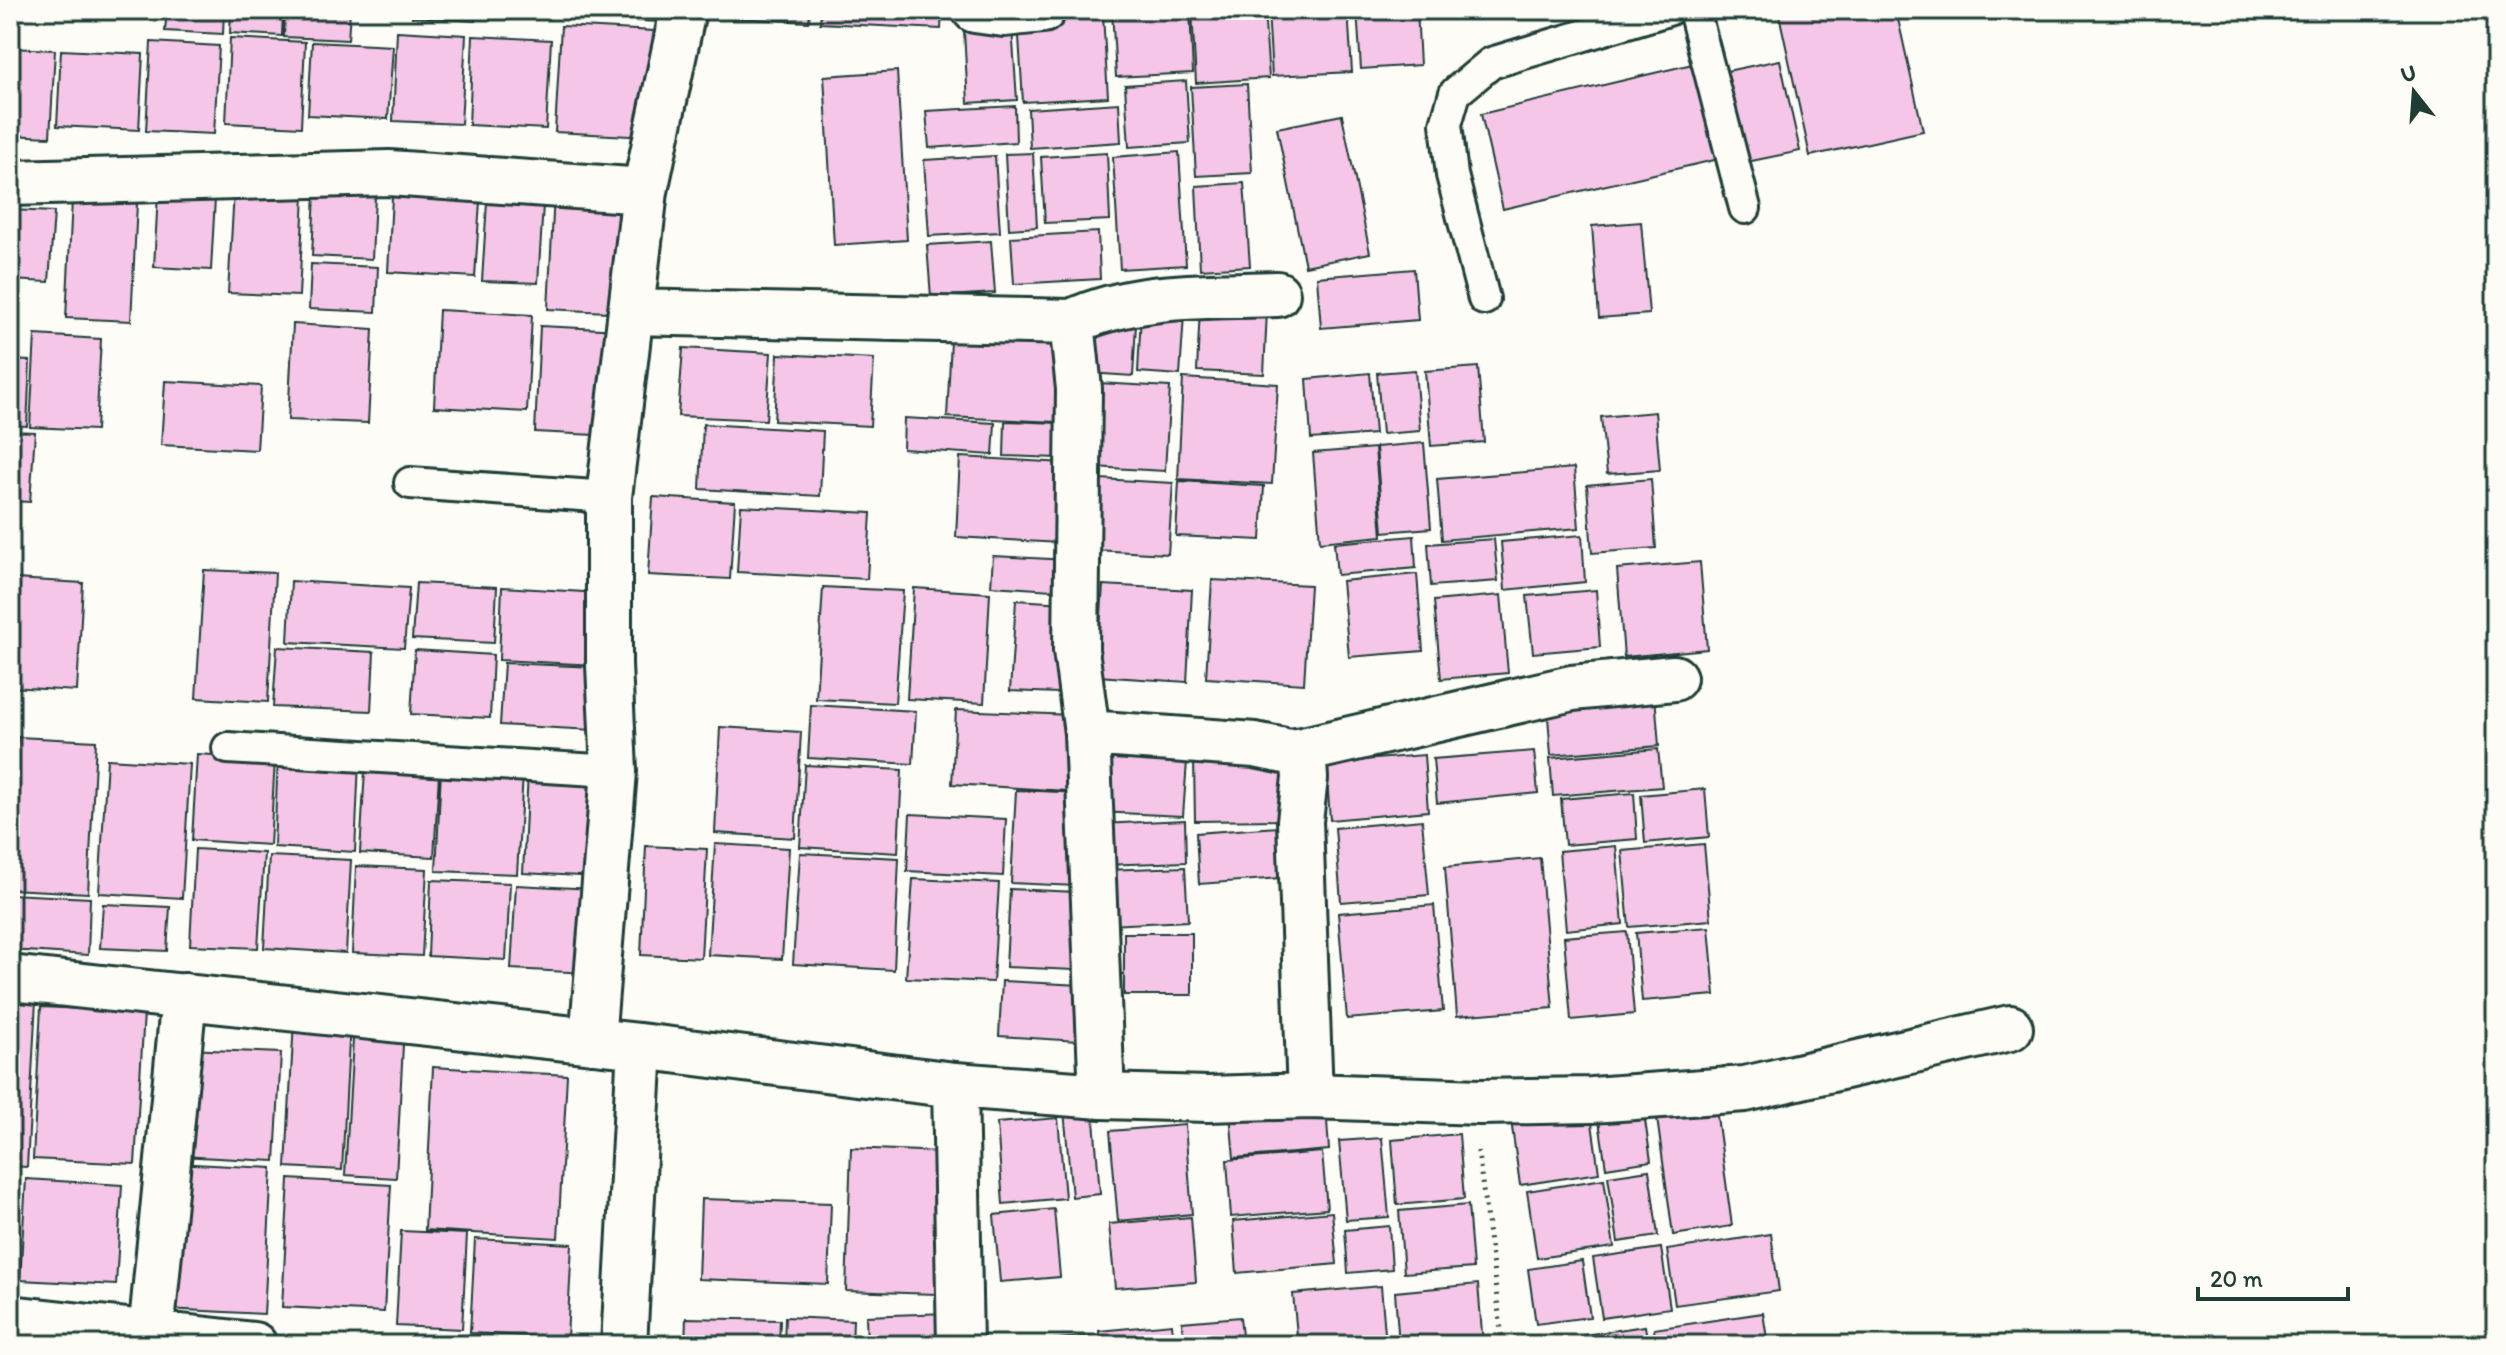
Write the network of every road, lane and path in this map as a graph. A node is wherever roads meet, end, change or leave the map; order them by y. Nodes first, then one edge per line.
1 (683, 10) edge
2 (975, 10) edge
3 (1043, 10) edge
4 (1668, 10) edge
5 (1694, 10) edge
6 (10, 183) edge
7 (645, 191) junction
8 (1745, 208) dead end
9 (1277, 294) dead end
10 (1484, 299) dead end
11 (631, 312) junction
12 (1072, 322) junction
13 (410, 483) dead end
14 (609, 497) junction
15 (1674, 678) dead end
16 (1087, 733) junction
17 (228, 748) dead end
18 (1303, 750) junction
19 (614, 771) junction
20 (10, 978) edge
21 (184, 996) junction
22 (2010, 1028) dead end
23 (592, 1041) junction
24 (640, 1046) junction
25 (955, 1085) junction
26 (1102, 1096) junction
27 (1310, 1096) junction
28 (1480, 1102) junction
29 (10, 1318) edge
30 (151, 1339) edge
31 (254, 1345) edge
32 (624, 1345) edge
33 (960, 1345) edge
34 (1503, 1345) edge

1 - 7 street
2 - 3 street
4 - 10 lane
5 - 8 lane
6 - 7 street
7 - 11 street
9 - 12 street
11 - 12 street
11 - 14 street
12 - 16 street
13 - 14 lane
14 - 19 street
15 - 18 street
16 - 18 street
16 - 26 street
17 - 19 lane
18 - 27 street
19 - 23 street
20 - 21 street
21 - 23 street
21 - 30 street
22 - 28 street
23 - 24 street
24 - 25 street
24 - 32 street
25 - 26 street
25 - 33 street
26 - 27 street
27 - 28 street
28 - 34 path
29 - 30 street
30 - 31 street

